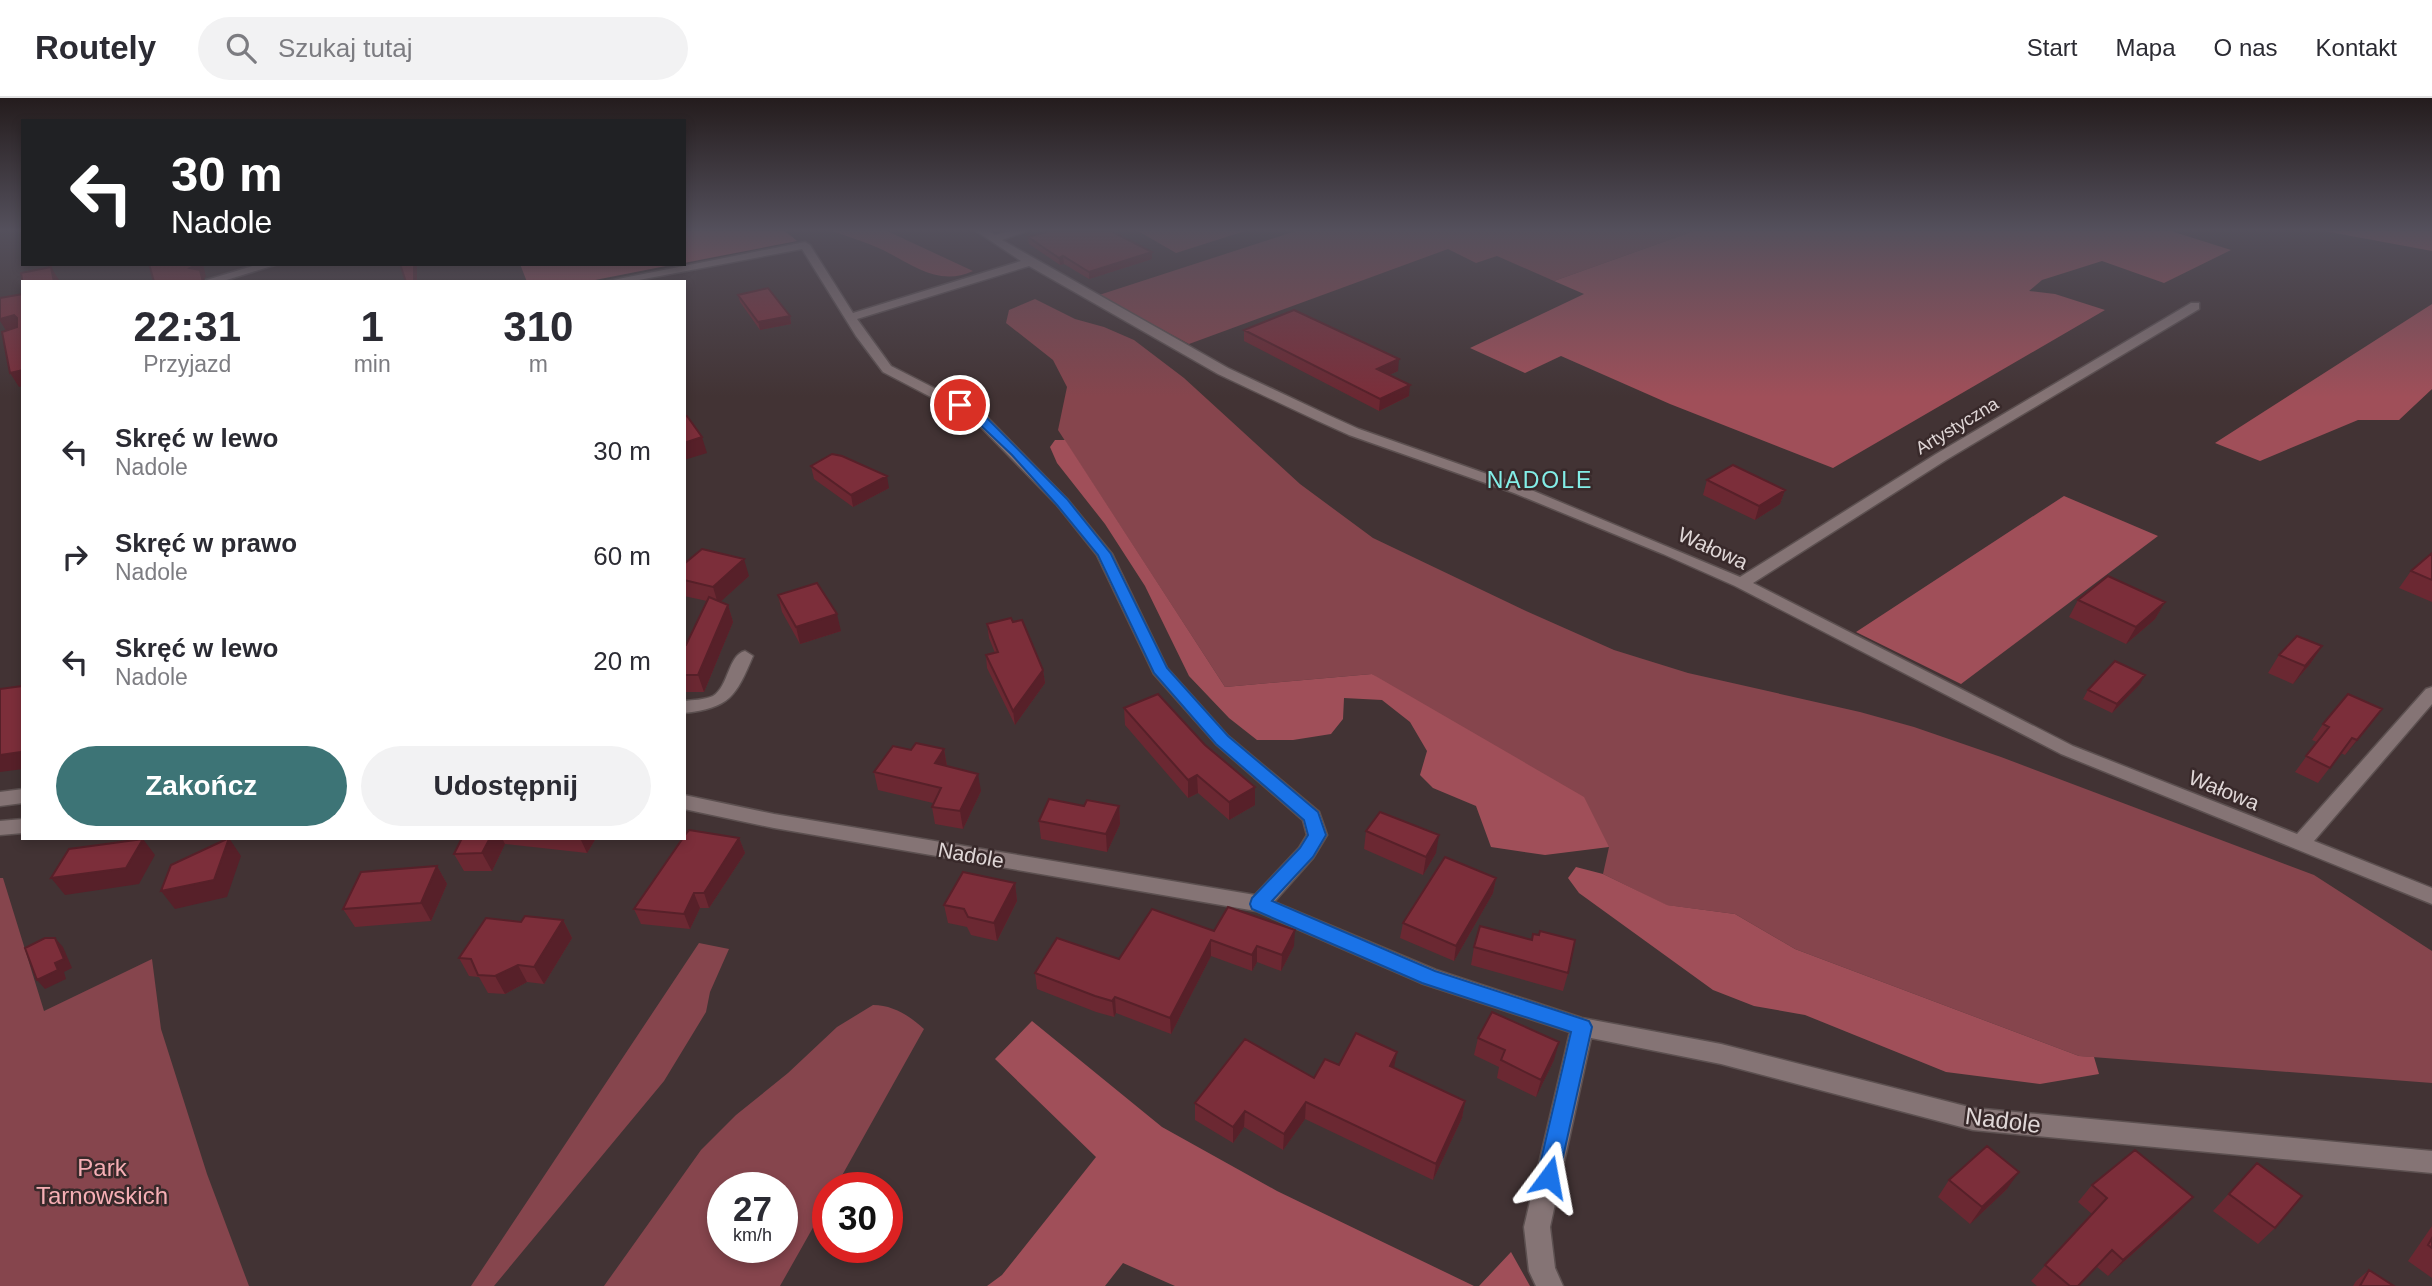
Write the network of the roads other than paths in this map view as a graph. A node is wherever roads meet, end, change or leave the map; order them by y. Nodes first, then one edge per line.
1 (832, 286) edge
2 (951, 286) edge
3 (1074, 286) edge
4 (2195, 306) dead end
5 (852, 317) junction
6 (1741, 583) junction
7 (745, 656) dead end
8 (2432, 693) edge
9 (686, 707) edge
10 (21, 796) edge
11 (0, 799) edge
12 (686, 802) edge
13 (21, 826) edge
14 (0, 828) edge
15 (2301, 843) junction
16 (2432, 896) edge
17 (1259, 904) junction
18 (1582, 1027) junction
19 (2432, 1162) edge
20 (1550, 1286) edge

1 - 5 street
2 - 5 street
3 - 6 street, Wałowa
4 - 6 street, Artystyczna
5 - 17 street
6 - 15 street, Wałowa
7 - 9 street
8 - 15 street
10 - 11 street
12 - 17 street, Nadole
13 - 14 street
15 - 16 street, Wałowa
17 - 18 street, Nadole
18 - 19 street, Nadole
18 - 20 street

